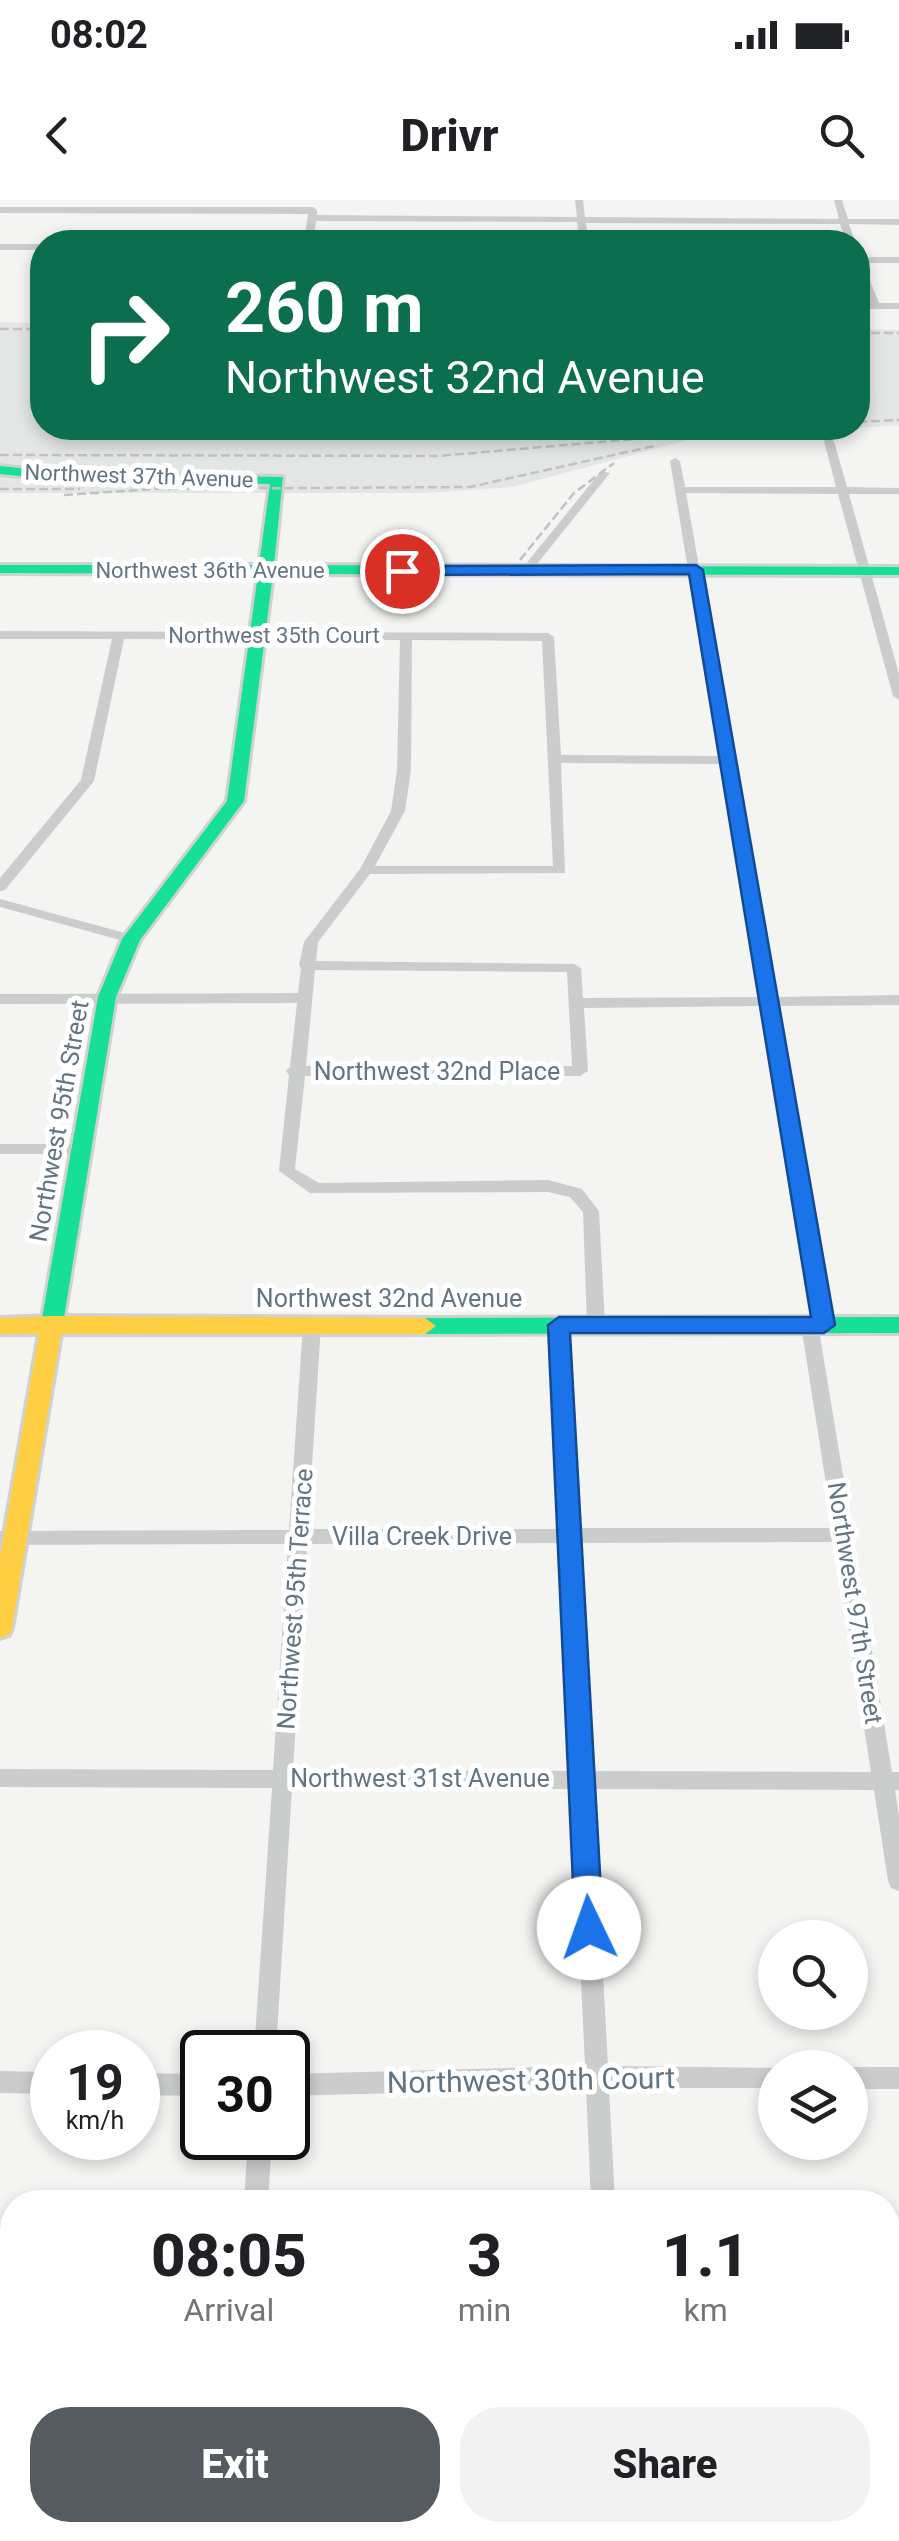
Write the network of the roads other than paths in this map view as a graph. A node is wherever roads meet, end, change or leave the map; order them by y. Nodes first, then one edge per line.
1 (579, 200) edge
2 (838, 200) edge
3 (0, 210) edge
4 (313, 210) edge
5 (581, 220) junction
6 (842, 222) junction
7 (899, 222) edge
8 (582, 230) edge
9 (845, 230) edge
10 (0, 246) edge
11 (30, 247) edge
12 (899, 260) edge
13 (870, 261) edge
14 (870, 291) edge
15 (870, 306) edge
16 (876, 306) junction
17 (899, 306) edge
18 (829, 441) dead end
19 (676, 461) dead end
20 (0, 470) edge
21 (605, 473) dead end
22 (278, 480) joint
23 (681, 490) junction
24 (843, 491) junction
25 (899, 491) edge
26 (0, 569) edge
27 (264, 570) junction
28 (696, 570) junction
29 (865, 571) junction
30 (899, 571) edge
31 (525, 572) junction
32 (258, 634) junction
33 (0, 636) edge
34 (119, 636) junction
35 (406, 636) junction
36 (899, 696) edge
37 (556, 759) junction
38 (725, 760) junction
39 (366, 870) junction
40 (0, 886) edge
41 (0, 903) edge
42 (130, 939) junction
43 (306, 965) junction
44 (108, 996) junction
45 (0, 998) edge
46 (302, 998) junction
47 (767, 1000) junction
48 (899, 1000) edge
49 (577, 1003) junction
50 (294, 1071) junction
51 (0, 1149) edge
52 (80, 1149) junction
53 (312, 1325) junction
54 (559, 1325) junction
55 (596, 1325) junction
56 (817, 1325) junction
57 (899, 1325) edge
58 (0, 1326) edge
59 (52, 1326) junction
60 (844, 1535) junction
61 (299, 1536) junction
62 (569, 1536) junction
63 (8, 1538) edge
64 (0, 1628) edge
65 (0, 1778) edge
66 (283, 1778) junction
67 (582, 1779) junction
68 (891, 1780) edge
69 (899, 1881) edge
70 (267, 2030) edge
71 (597, 2076) junction
72 (758, 2077) edge
73 (868, 2078) edge
74 (899, 2078) edge
75 (0, 2082) edge
76 (30, 2083) edge
77 (310, 2084) edge
78 (259, 2160) edge
79 (257, 2190) edge
80 (602, 2190) edge

1 - 5 street
2 - 6 street
3 - 4 street
4 - 5 street
5 - 6 street
5 - 8 street
6 - 7 street
6 - 9 street
10 - 11 street
12 - 13 street
14 - 16 street
15 - 16 street
16 - 17 street
18 - 24 street
19 - 23 street, Northwest 97th Street
20 - 22 street, Northwest 37th Avenue
21 - 31 street
22 - 27 street, Northwest 95th Street
23 - 24 street
23 - 28 street, Northwest 97th Street
24 - 25 street
24 - 29 street
26 - 27 street, Northwest 36th Avenue
27 - 31 street, Northwest 36th Avenue
27 - 32 street, Northwest 95th Street
28 - 29 street, Northwest 36th Avenue
28 - 31 street, Northwest 36th Avenue
28 - 38 street, Northwest 97th Street
29 - 30 street, Northwest 36th Avenue
29 - 36 street
32 - 34 street, Northwest 35th Court
32 - 35 street, Northwest 35th Court
32 - 42 street, Northwest 95th Street
33 - 34 street, Northwest 35th Court
34 - 40 street
35 - 37 street, Northwest 35th Court
35 - 39 street
37 - 38 street
37 - 39 street
38 - 47 street, Northwest 97th Street
39 - 43 street
41 - 42 street
42 - 44 street, Northwest 95th Street
43 - 46 street
43 - 49 street
44 - 45 street
44 - 46 street
44 - 52 street, Northwest 95th Street
46 - 50 street
47 - 48 street
47 - 49 street
47 - 56 street, Northwest 97th Street
49 - 50 street, Northwest 32nd Place
50 - 55 street
51 - 52 street
52 - 59 street, Northwest 95th Street
53 - 54 street, Northwest 32nd Avenue
53 - 59 street, Northwest 32nd Avenue
53 - 61 street, Northwest 95th Terrace
54 - 55 street, Northwest 32nd Avenue
54 - 62 street
55 - 56 street, Northwest 32nd Avenue
56 - 57 street, Northwest 32nd Avenue
56 - 60 street, Northwest 97th Street
58 - 59 street, Northwest 32nd Avenue
59 - 63 street, Northwest 95th Street
60 - 62 street, Villa Creek Drive
60 - 68 street, Northwest 97th Street
61 - 62 street, Villa Creek Drive
61 - 63 street, Villa Creek Drive
61 - 66 street, Northwest 95th Terrace
62 - 67 street
63 - 64 street, Northwest 95th Street
65 - 66 street, Northwest 31st Avenue
66 - 67 street, Northwest 31st Avenue
66 - 70 street, Northwest 95th Terrace
67 - 68 street, Northwest 31st Avenue
67 - 71 street
68 - 69 street, Northwest 97th Street
71 - 72 street, Northwest 30th Court
71 - 77 street, Northwest 30th Court
71 - 80 street
73 - 74 street
75 - 76 street
78 - 79 street

